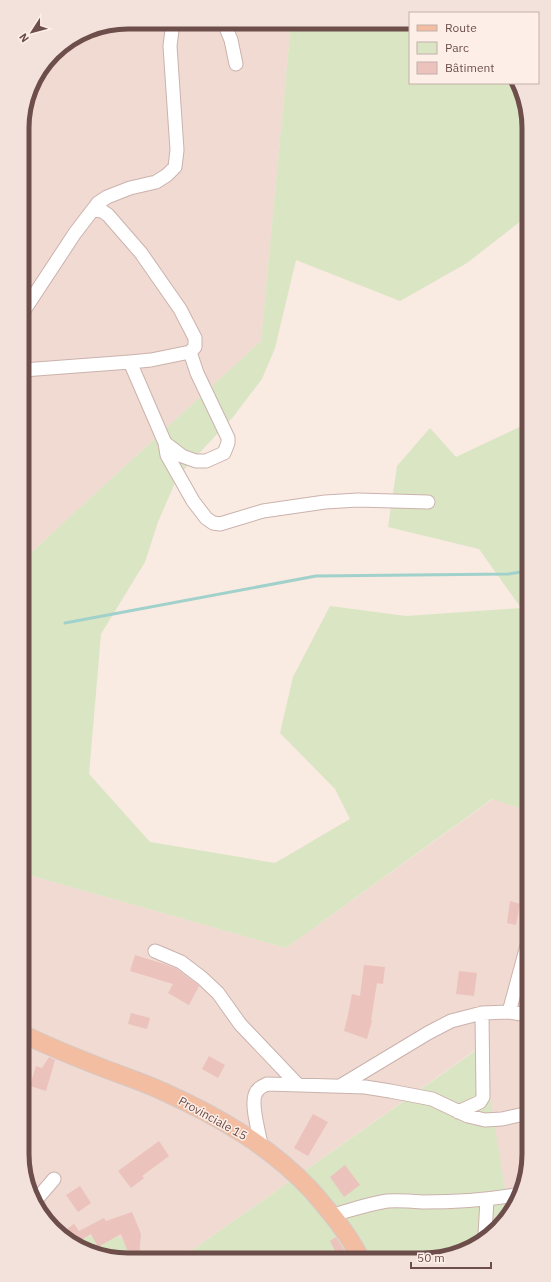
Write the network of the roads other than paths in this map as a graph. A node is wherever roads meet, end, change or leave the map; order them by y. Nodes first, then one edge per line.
1 (172, 29) edge
2 (226, 29) edge
3 (236, 64) dead end
4 (93, 210) junction
5 (29, 303) edge
6 (190, 352) junction
7 (130, 362) junction
8 (29, 370) edge
9 (164, 443) junction
10 (428, 502) dead end
11 (155, 951) dead end
12 (522, 963) edge
13 (508, 1012) junction
14 (482, 1014) junction
15 (522, 1014) edge
16 (29, 1037) edge
17 (298, 1085) junction
18 (340, 1086) junction
19 (458, 1112) junction
20 (522, 1115) edge
21 (261, 1145) junction
22 (54, 1179) dead end
23 (513, 1195) edge
24 (39, 1197) edge
25 (487, 1199) junction
26 (333, 1215) junction
27 (486, 1230) edge
28 (358, 1253) edge

1 - 4 street
2 - 3 street
4 - 5 street
4 - 6 street
6 - 7 street
6 - 9 street
7 - 8 street
7 - 9 street
9 - 10 street
11 - 17 street
12 - 13 street
13 - 14 street
13 - 15 street
14 - 18 street
14 - 19 street
16 - 21 main road, Provinciale 15
17 - 18 street
17 - 21 street
18 - 19 street
19 - 20 street
21 - 26 main road, Provinciale 15
22 - 24 street
23 - 25 street
25 - 26 street
25 - 27 street
26 - 28 main road, Provinciale 15

